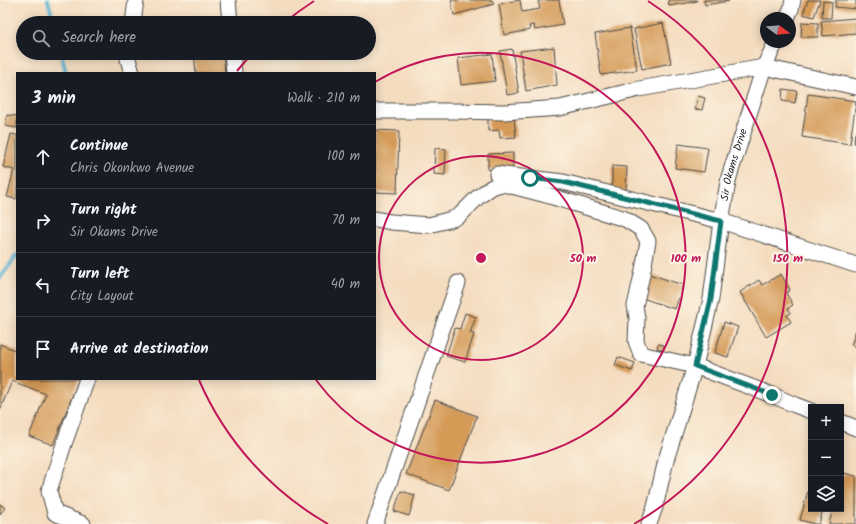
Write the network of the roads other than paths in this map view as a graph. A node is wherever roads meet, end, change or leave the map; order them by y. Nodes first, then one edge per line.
1 (136, 0) edge
2 (228, 0) edge
3 (793, 0) edge
4 (790, 12) edge
5 (134, 16) edge
6 (229, 16) edge
7 (773, 48) edge
8 (128, 60) edge
9 (233, 60) edge
10 (764, 67) junction
11 (132, 72) edge
12 (234, 72) edge
13 (856, 87) edge
14 (376, 111) dead end
15 (497, 174) dead end
16 (376, 219) edge
17 (721, 221) junction
18 (856, 265) edge
19 (458, 283) dead end
20 (695, 366) junction
21 (87, 380) edge
22 (808, 410) edge
23 (844, 423) edge
24 (856, 428) edge
25 (83, 524) edge
26 (375, 524) edge
27 (649, 524) edge

1 - 5 street
2 - 6 street
3 - 4 street
7 - 10 street, Sir Okams Drive
8 - 11 street
9 - 12 street
10 - 13 street
10 - 14 street
10 - 17 street, Sir Okams Drive
15 - 17 street
16 - 20 street
17 - 18 street
17 - 20 street, Sir Okams Drive
19 - 26 street
20 - 22 street
20 - 27 street, Sir Okams Drive
21 - 25 street
23 - 24 street

